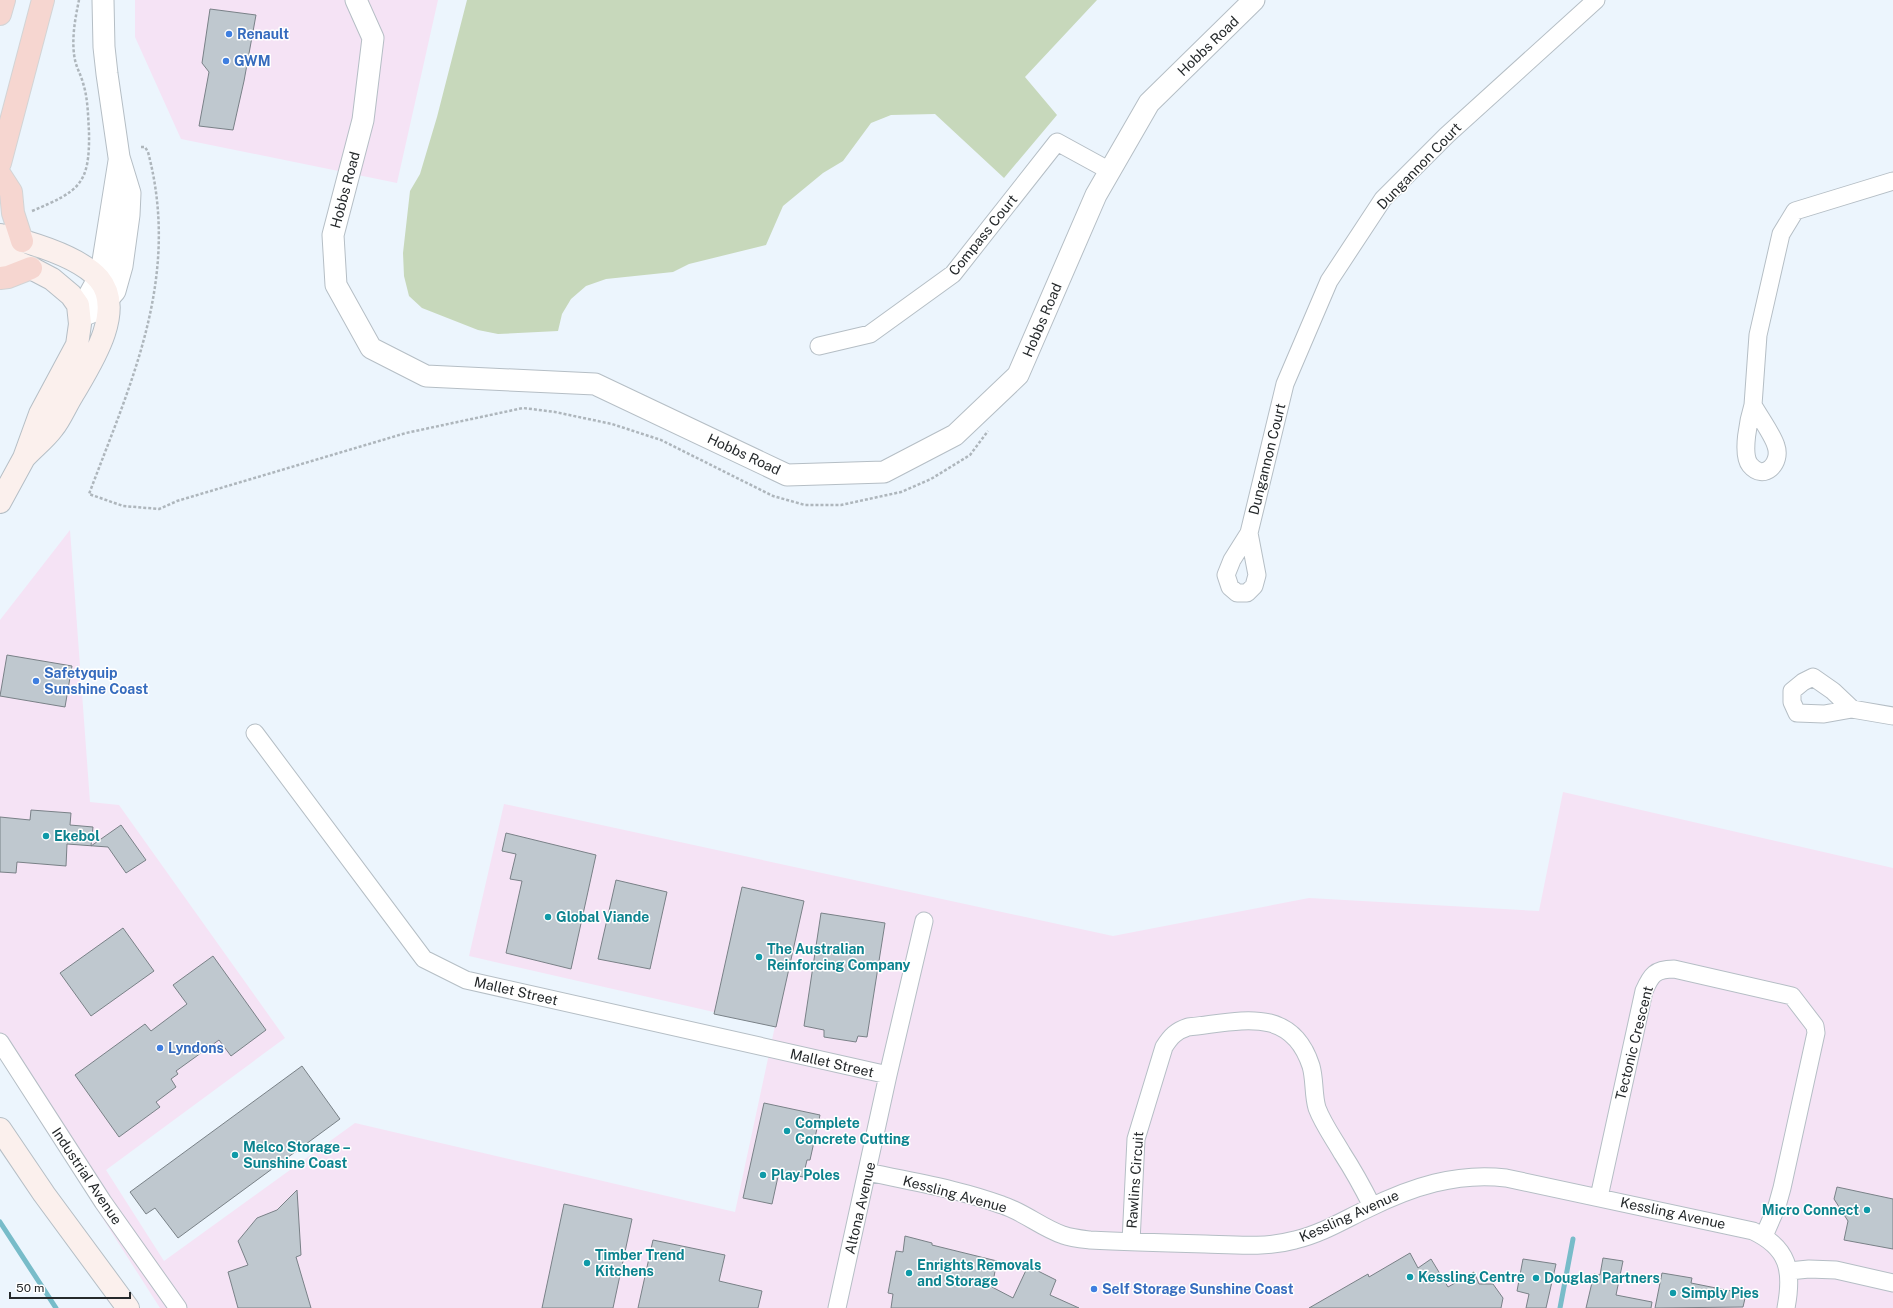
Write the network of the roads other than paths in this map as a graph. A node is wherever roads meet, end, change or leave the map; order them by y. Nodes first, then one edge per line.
1 (4, 0) edge
2 (43, 0) edge
3 (103, 0) edge
4 (356, 0) edge
5 (1254, 0) edge
6 (1596, 0) edge
7 (0, 14) edge
8 (119, 157) junction
9 (0, 163) edge
10 (1110, 171) junction
11 (0, 176) edge
12 (1893, 181) edge
13 (0, 235) edge
14 (22, 241) junction
15 (0, 255) edge
16 (31, 268) junction
17 (0, 278) edge
18 (98, 279) junction
19 (108, 301) junction
20 (79, 311) junction
21 (819, 346) dead end
22 (1753, 405) dead end
23 (24, 458) junction
24 (0, 502) edge
25 (1249, 533) dead end
26 (1852, 708) dead end
27 (1893, 716) edge
28 (255, 733) dead end
29 (924, 921) dead end
30 (0, 1042) edge
31 (888, 1075) junction
32 (0, 1129) edge
33 (868, 1172) junction
34 (1599, 1197) junction
35 (1372, 1206) junction
36 (1764, 1236) junction
37 (1131, 1242) junction
38 (1789, 1271) junction
39 (1893, 1283) edge
40 (128, 1308) edge
41 (178, 1308) edge
42 (837, 1308) edge
43 (1786, 1308) edge

1 - 7 highway
2 - 9 highway
3 - 8 street
4 - 10 street, Hobbs Road
5 - 10 street, Hobbs Road
6 - 25 street, Dungannon Court
8 - 18 street
8 - 19 street
10 - 21 street, Compass Court
11 - 14 highway
12 - 22 street
13 - 14 main road
14 - 18 main road
15 - 16 main road
16 - 17 highway
16 - 20 main road
18 - 19 main road
18 - 20 street
19 - 20 street
19 - 23 main road
20 - 23 main road
23 - 24 main road
26 - 27 street
28 - 31 street, Mallet Street
29 - 31 street, Altona Avenue
30 - 41 street, Industrial Avenue
31 - 33 street, Altona Avenue
32 - 40 main road
33 - 37 street, Kessling Avenue
33 - 42 street, Altona Avenue
34 - 35 street, Kessling Avenue
34 - 36 street, Kessling Avenue
34 - 36 street, Tectonic Crescent
35 - 37 street, Kessling Avenue
35 - 37 street, Rawlins Circuit
36 - 38 street, Kessling Avenue
38 - 39 street
38 - 43 street

